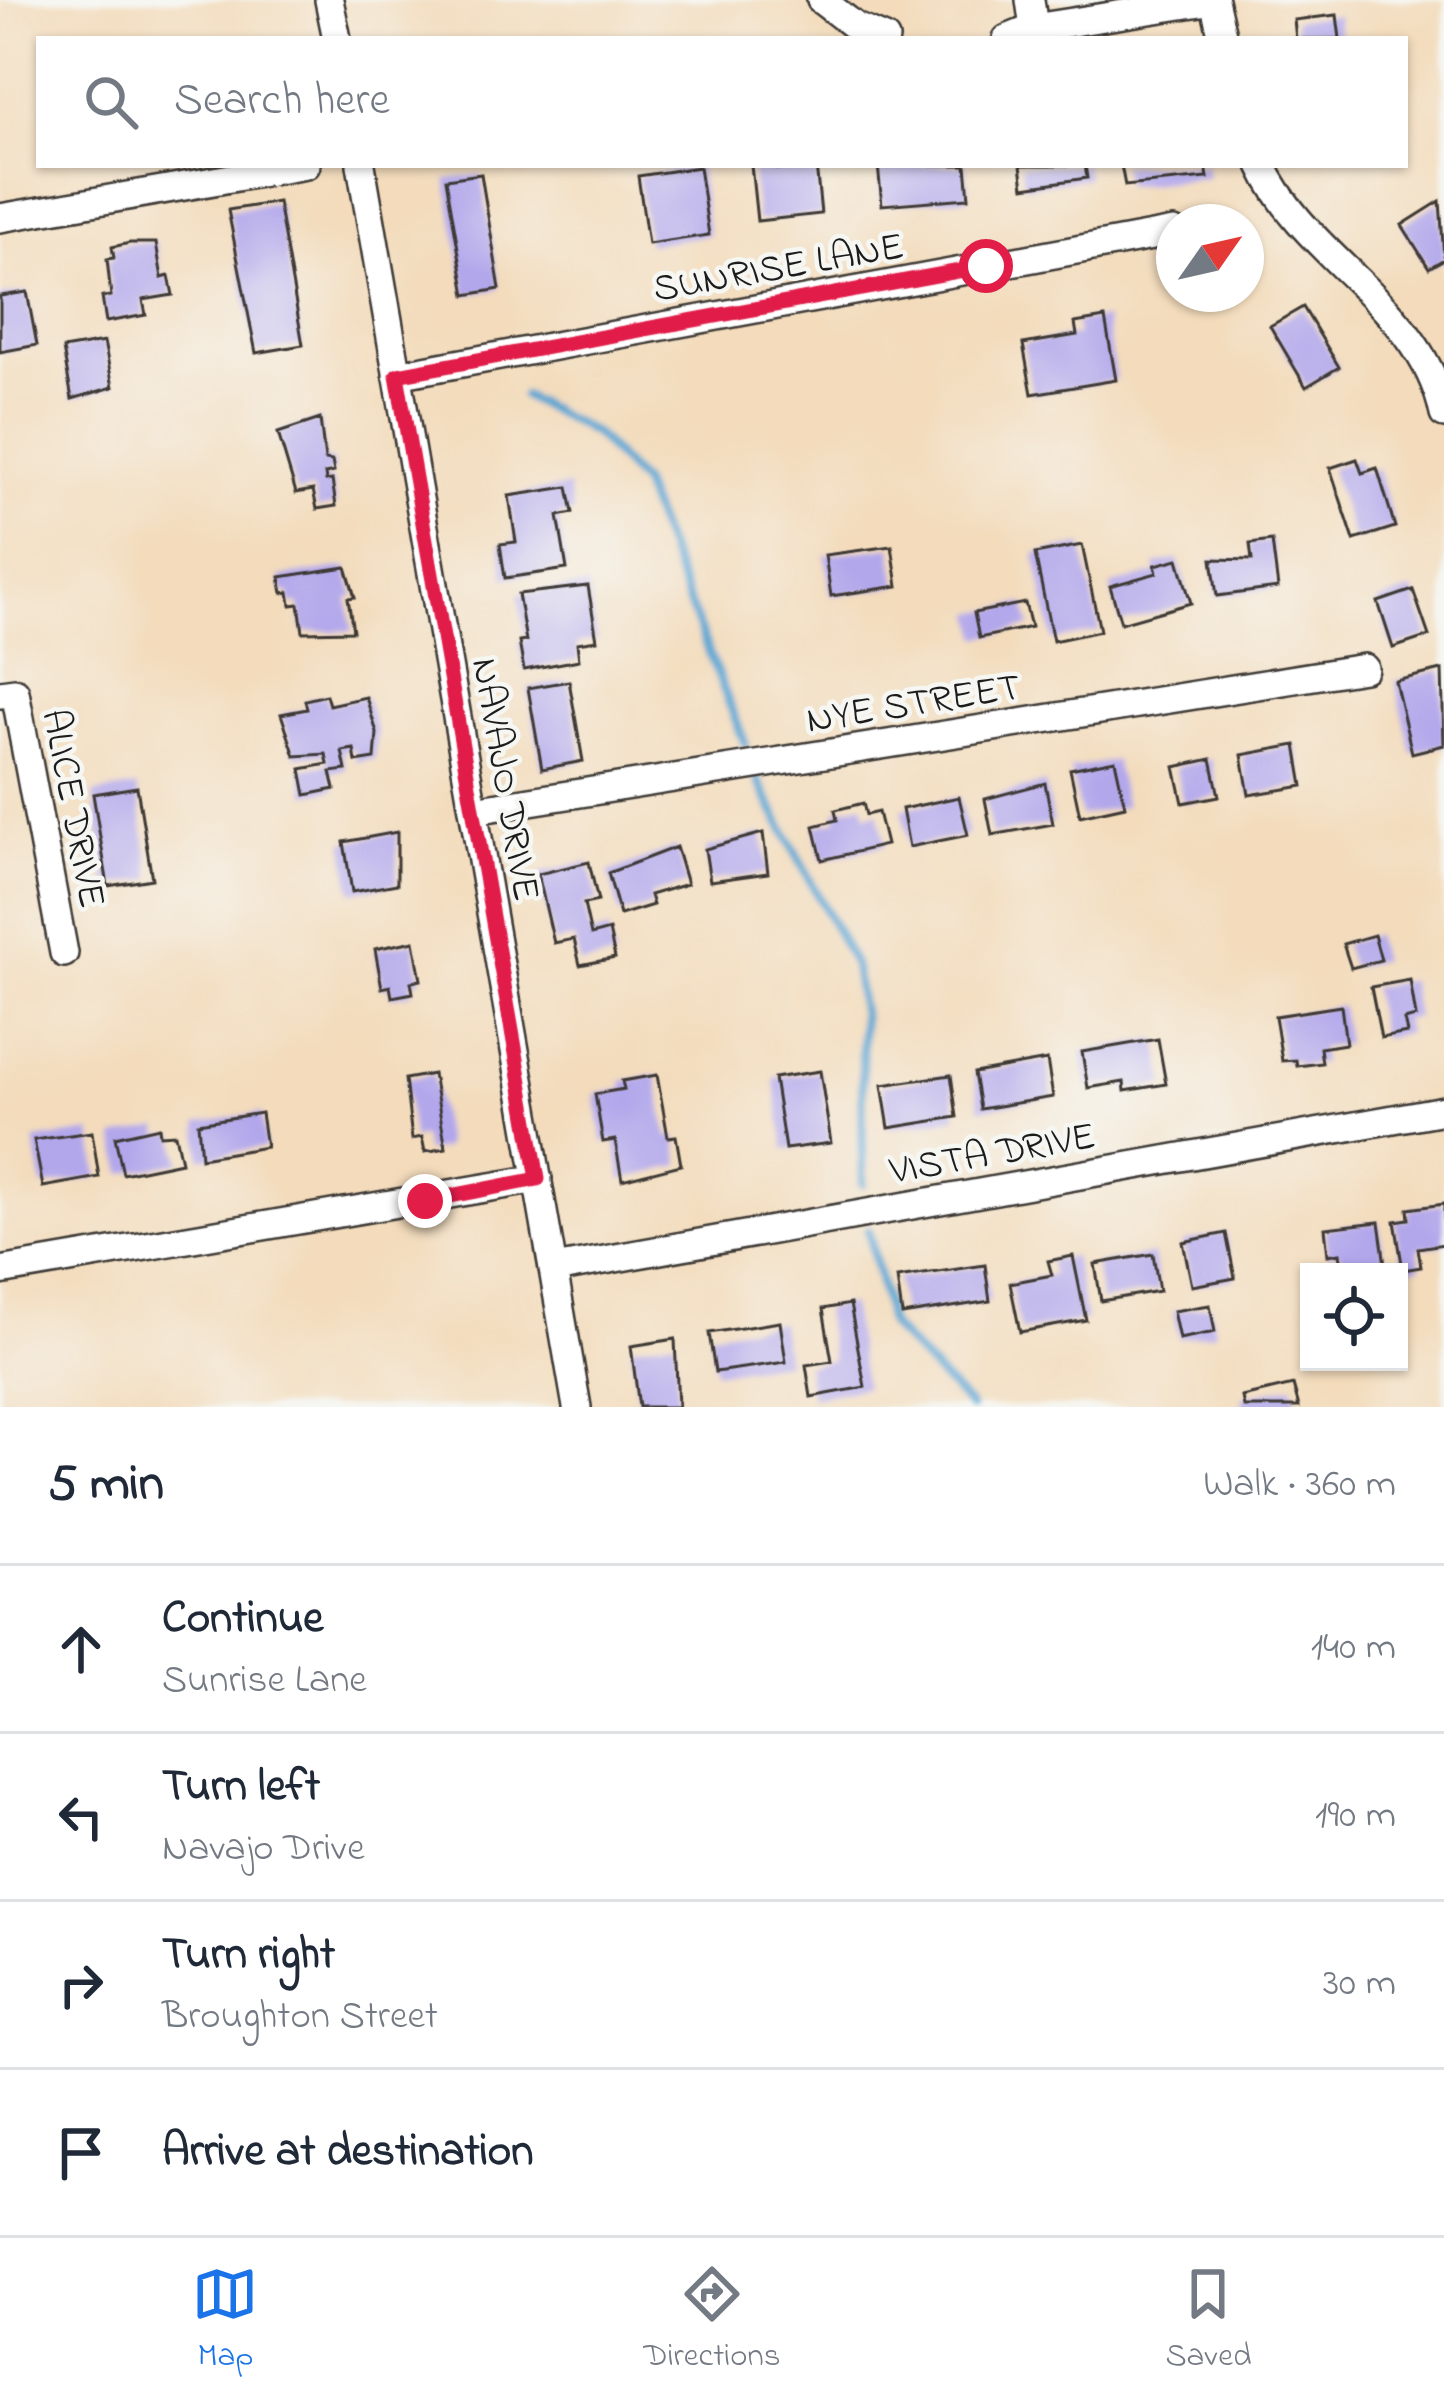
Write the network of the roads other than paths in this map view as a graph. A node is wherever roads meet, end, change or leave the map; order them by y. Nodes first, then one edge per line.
1 (329, 0) edge
2 (821, 0) edge
3 (1214, 0) edge
4 (1032, 14) edge
5 (336, 36) edge
6 (878, 36) edge
7 (1009, 36) edge
8 (1222, 36) edge
9 (289, 168) edge
10 (362, 168) edge
11 (1263, 168) edge
12 (0, 218) edge
13 (1156, 235) edge
14 (397, 375) junction
15 (1444, 414) edge
16 (1364, 668) dead end
17 (0, 694) edge
18 (474, 810) junction
19 (64, 952) dead end
20 (1444, 1110) edge
21 (538, 1179) junction
22 (554, 1269) junction
23 (0, 1270) edge
24 (577, 1407) edge

1 - 5 street
2 - 6 street
3 - 4 street
3 - 8 street
4 - 7 street
9 - 12 street
10 - 14 street, NAVAJO DRIVE
11 - 15 street
13 - 14 street, SUNRISE LANE
14 - 18 street, NAVAJO DRIVE
16 - 18 street, NYE STREET
17 - 19 street, ALICE DRIVE
18 - 21 street, NAVAJO DRIVE
20 - 22 street, VISTA DRIVE
21 - 22 street, NAVAJO DRIVE
21 - 23 street
22 - 24 street, NAVAJO DRIVE

